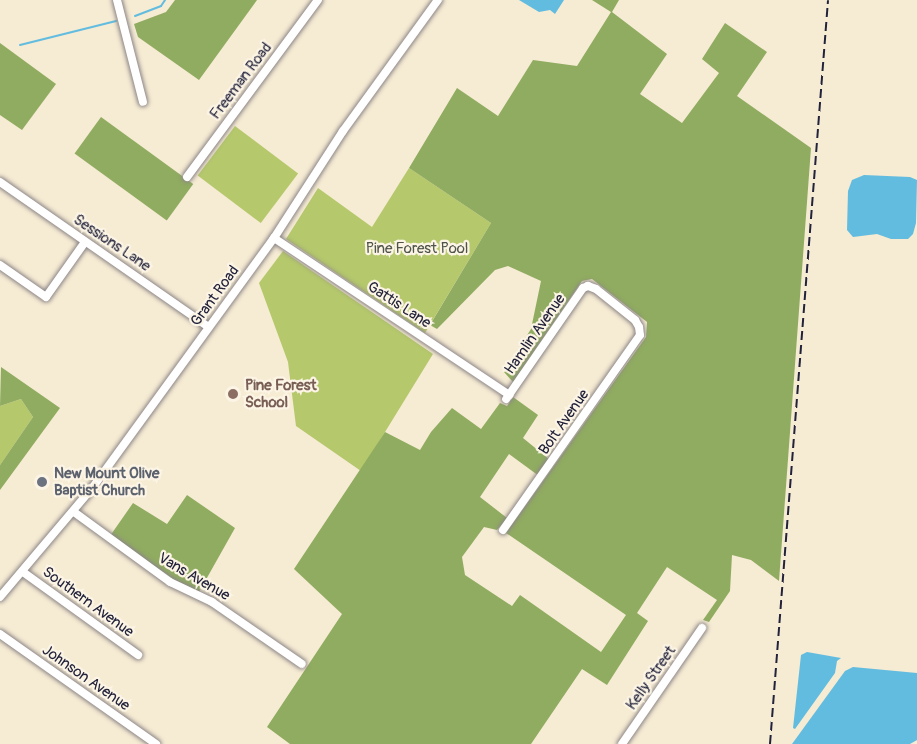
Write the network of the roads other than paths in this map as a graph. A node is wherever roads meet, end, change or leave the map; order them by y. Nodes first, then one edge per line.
1 (117, 0) edge
2 (318, 0) edge
3 (438, 0) edge
4 (143, 102) dead end
5 (187, 177) dead end
6 (0, 182) edge
7 (274, 238) junction
8 (86, 242) junction
9 (0, 265) edge
10 (209, 327) junction
11 (639, 327) joint
12 (508, 397) joint
13 (74, 512) junction
14 (503, 530) dead end
15 (23, 572) junction
16 (0, 597) edge
17 (702, 628) dead end
18 (0, 634) edge
19 (138, 655) dead end
20 (302, 664) dead end
21 (156, 744) edge
22 (622, 744) edge

1 - 4 street
2 - 5 street, Freeman Road
3 - 7 street, Grant Road
6 - 8 street, Sessions Lane
7 - 10 street, Grant Road
7 - 12 street, Gattis Lane
8 - 9 street
8 - 10 street, Sessions Lane
10 - 13 street, Grant Road
11 - 12 street, Hamlin Avenue
11 - 14 street, Bolt Avenue
13 - 15 street, Grant Road
13 - 20 street, Vans Avenue
15 - 16 street, Grant Road
15 - 19 street, Southern Avenue
17 - 22 street, Kelly Street
18 - 21 street, Johnson Avenue

